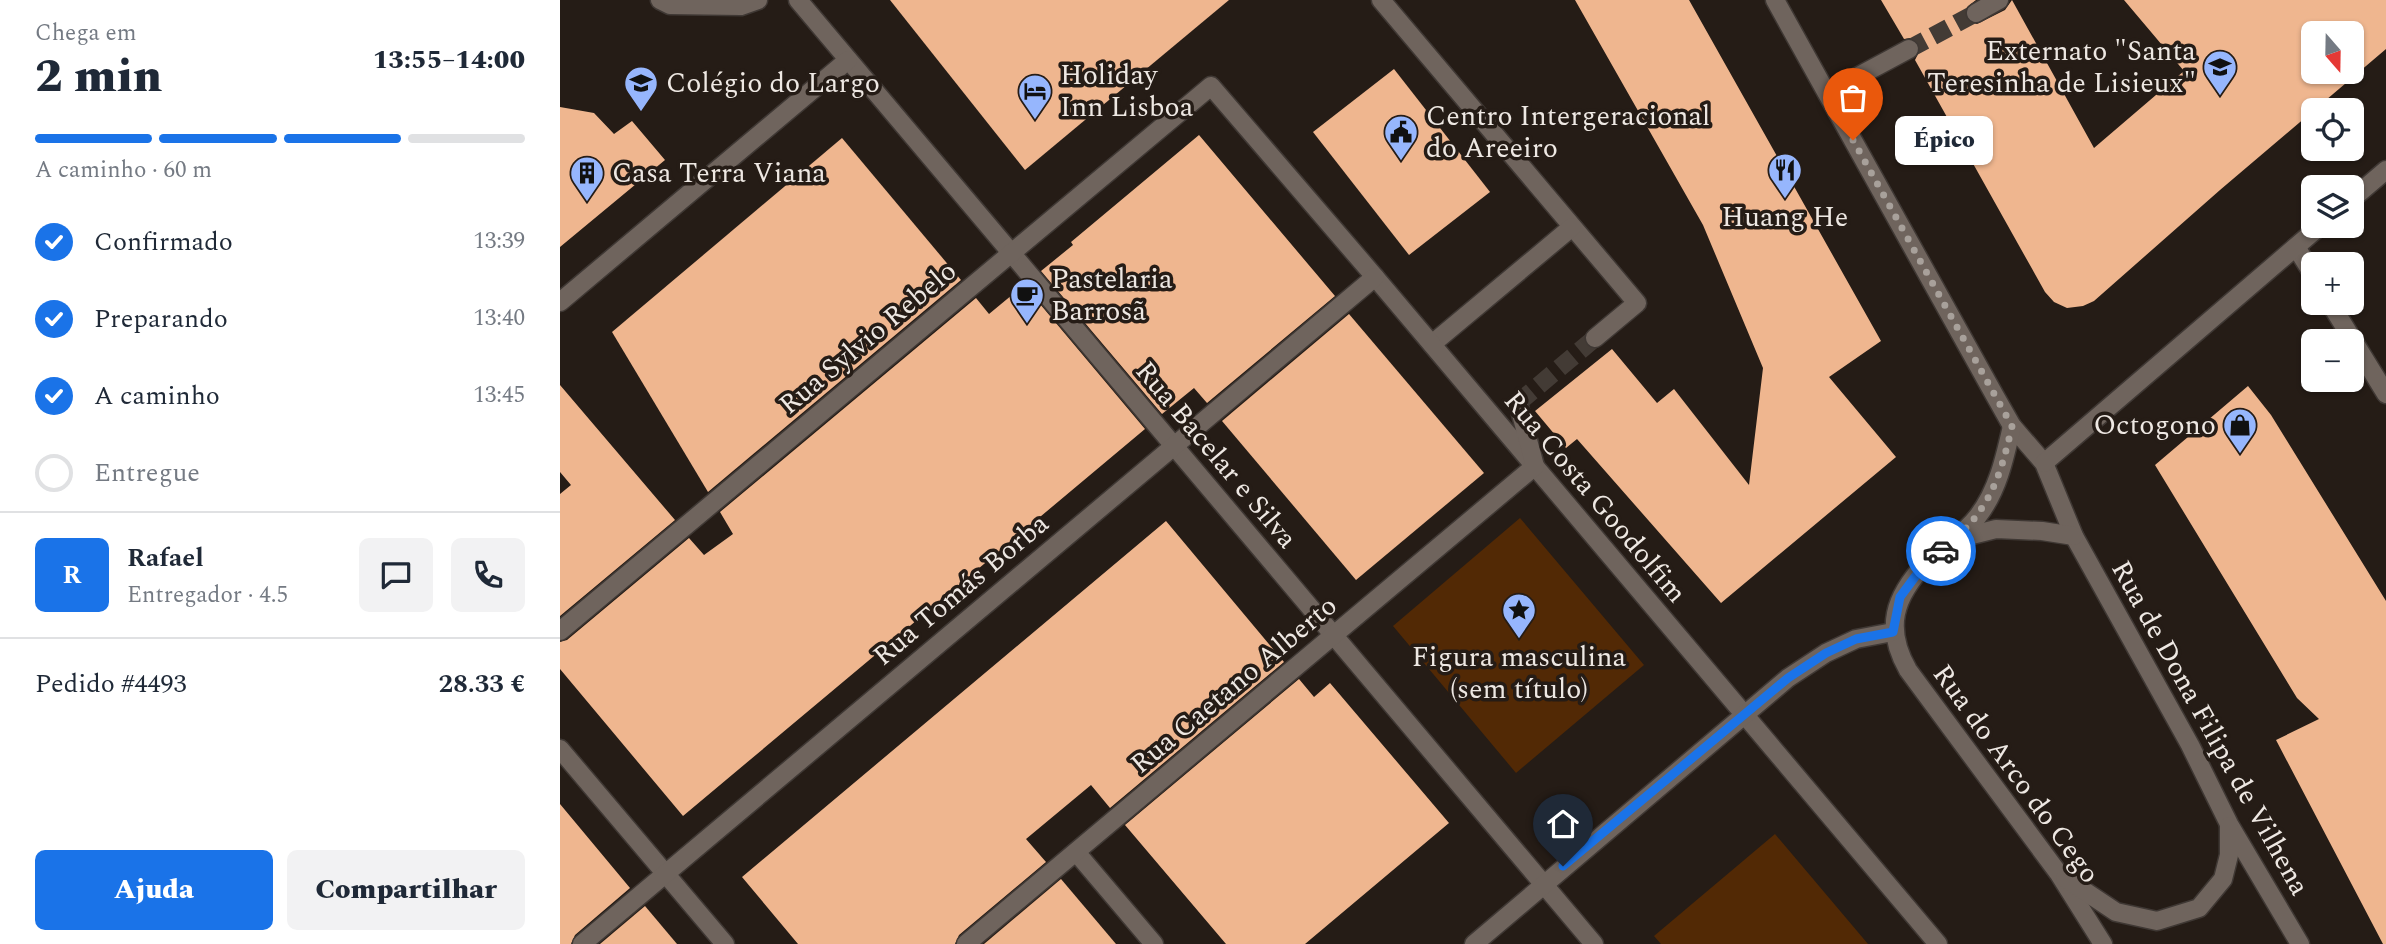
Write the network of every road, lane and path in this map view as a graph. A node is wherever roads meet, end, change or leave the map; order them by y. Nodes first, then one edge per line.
1 (660, 0) edge
2 (758, 0) edge
3 (798, 0) edge
4 (1381, 0) edge
5 (1776, 0) edge
6 (1999, 0) edge
7 (1976, 13) tunnel mouth
8 (1909, 49) tunnel mouth
9 (848, 60) junction
10 (1211, 86) joint
11 (1827, 93) junction
12 (2386, 170) edge
13 (2364, 189) edge
14 (1572, 227) junction
15 (2306, 238) edge
16 (2296, 247) junction
17 (1011, 253) junction
18 (2301, 255) edge
19 (1375, 278) junction
20 (560, 302) edge
21 (2337, 315) edge
22 (1595, 338) tunnel mouth
23 (1432, 344) junction
24 (2386, 394) edge
25 (1518, 403) dead end
26 (2012, 426) junction
27 (1174, 446) junction
28 (2043, 463) junction
29 (1535, 467) junction
30 (2074, 536) junction
31 (1956, 539) junction
32 (560, 631) edge
33 (1893, 632) junction
34 (1334, 635) junction
35 (1744, 714) junction
36 (560, 749) edge
37 (2229, 824) junction
38 (1076, 852) junction
39 (665, 874) junction
40 (2059, 874) junction
41 (1543, 883) junction
42 (582, 944) edge
43 (725, 944) edge
44 (966, 944) edge
45 (1154, 944) edge
46 (1474, 944) edge
47 (1594, 944) edge
48 (1938, 944) edge
49 (2103, 944) edge
50 (2300, 944) edge

1 - 2 street
3 - 9 street, Rua Bacelar e Silva
4 - 14 street
5 - 11 street
6 - 7 street
8 - 11 street
9 - 17 street, Rua Bacelar e Silva
9 - 20 street
10 - 17 street, Rua Sylvio Rebelo
10 - 19 street, Rua Costa Goodolfim
11 - 26 street
12 - 13 street
14 - 22 street
14 - 23 street
15 - 16 street
16 - 18 street
16 - 28 street
17 - 27 street, Rua Bacelar e Silva
17 - 32 street, Rua Sylvio Rebelo
19 - 23 street, Rua Costa Goodolfim
19 - 27 street, Rua Tomás Borba
21 - 24 street
23 - 29 street, Rua Costa Goodolfim
25 - 29 street
26 - 28 street, Rua de Dona Filipa de Vilhena
26 - 31 street
27 - 34 street, Rua Bacelar e Silva
27 - 39 street, Rua Tomás Borba
28 - 30 street, Rua de Dona Filipa de Vilhena
29 - 34 street, Rua Caetano Alberto
29 - 35 street, Rua Costa Goodolfim
30 - 31 street
30 - 37 street, Rua de Dona Filipa de Vilhena
31 - 33 street
33 - 35 street
33 - 40 street, Rua do Arco do Cego
34 - 38 street, Rua Caetano Alberto
34 - 41 street, Rua Bacelar e Silva
35 - 41 street
35 - 48 street, Rua Costa Goodolfim
36 - 39 street
37 - 40 street
37 - 50 street, Rua de Dona Filipa de Vilhena
38 - 44 street, Rua Caetano Alberto
38 - 45 street
39 - 42 street, Rua Tomás Borba
39 - 43 street
40 - 49 street, Rua do Arco do Cego
41 - 46 street
41 - 47 street, Rua Bacelar e Silva

